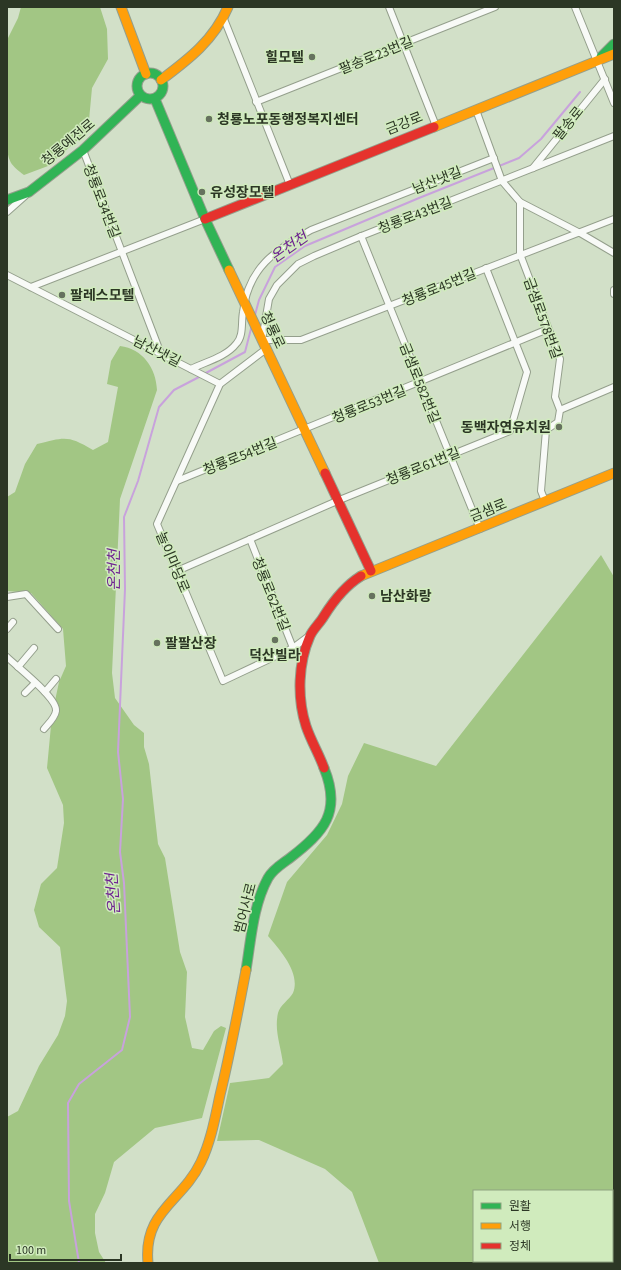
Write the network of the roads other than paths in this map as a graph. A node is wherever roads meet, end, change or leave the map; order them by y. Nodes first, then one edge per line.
1 (121, 7) edge
2 (228, 7) edge
3 (389, 7) edge
4 (495, 7) edge
5 (576, 7) edge
6 (224, 19) junction
7 (404, 44) junction
8 (614, 44) edge
9 (614, 54) edge
10 (597, 60) junction
11 (146, 74) junction
12 (605, 79) junction
13 (161, 80) junction
14 (140, 96) junction
15 (155, 99) junction
16 (256, 102) junction
17 (614, 103) edge
18 (476, 110) junction
19 (436, 126) junction
20 (614, 136) edge
21 (83, 150) junction
22 (494, 159) junction
23 (532, 168) junction
24 (501, 178) junction
25 (290, 185) junction
26 (29, 192) junction
27 (7, 200) edge
28 (520, 202) junction
29 (7, 212) edge
30 (205, 219) junction
31 (614, 219) edge
32 (580, 233) junction
33 (361, 236) junction
34 (122, 252) junction
35 (614, 253) edge
36 (520, 254) junction
37 (486, 268) junction
38 (7, 275) edge
39 (31, 287) junction
40 (614, 290) edge
41 (614, 294) edge
42 (244, 302) junction
43 (389, 307) junction
44 (548, 329) junction
45 (262, 340) junction
46 (516, 342) junction
47 (266, 349) junction
48 (161, 354) junction
49 (191, 369) junction
50 (420, 383) junction
51 (220, 384) junction
52 (614, 387) edge
53 (560, 410) junction
54 (304, 430) junction
55 (450, 455) junction
56 (614, 473) edge
57 (177, 481) junction
58 (337, 501) junction
59 (545, 501) junction
60 (480, 529) junction
61 (250, 539) junction
62 (177, 571) junction
63 (371, 571) junction
64 (7, 597) edge
65 (13, 622) dead end
66 (7, 629) edge
67 (58, 629) dead end
68 (311, 635) junction
69 (34, 648) dead end
70 (293, 648) junction
71 (8, 661) edge
72 (18, 667) junction
73 (56, 679) dead end
74 (35, 683) junction
75 (45, 692) junction
76 (25, 693) dead end
77 (44, 729) dead end
78 (148, 1263) edge

1 - 11 street
2 - 6 street
3 - 7 street
4 - 7 street, 팔송로23번길
5 - 10 street
6 - 13 street
6 - 16 street
7 - 16 street, 팔송로23번길
7 - 19 street
8 - 10 street
9 - 10 street, 금강로
10 - 12 street
10 - 18 street, 금강로
11 - 13 street
11 - 14 street
12 - 17 street
12 - 23 street, 팔송로
13 - 15 street
14 - 15 street
14 - 21 street, 청룡예전로
15 - 30 street, 청룡로
16 - 25 street
18 - 19 street, 금강로
18 - 22 street
19 - 25 street, 금강로
20 - 23 street, 청룡로43번길
21 - 26 street, 청룡예전로
21 - 34 street, 청룡로34번길
22 - 24 street
22 - 42 street, 남산냇길
23 - 24 street, 청룡로43번길
24 - 28 street
24 - 33 street, 청룡로43번길
25 - 30 street, 금강로
26 - 27 street, 청룡예전로
26 - 29 street
28 - 32 street
28 - 36 street, 금샘로578번길
30 - 34 street, 청룡로34번길
30 - 42 street, 청룡로
31 - 32 street, 청룡로45번길
32 - 35 street
32 - 36 street, 청룡로45번길
33 - 43 street, 금샘로582번길
33 - 45 street, 청룡로43번길
34 - 39 street, 청룡로34번길
34 - 48 street, 청룡로34번길
36 - 37 street, 청룡로45번길
36 - 44 street, 금샘로578번길
37 - 43 street, 청룡로45번길
37 - 46 street
38 - 39 street, 남산냇길
39 - 48 street, 남산냇길
40 - 41 street
42 - 45 street, 청룡로
42 - 49 street, 남산냇길
43 - 45 street, 청룡로45번길
43 - 50 street, 금샘로582번길
44 - 46 street, 청룡로53번길
44 - 53 street, 금샘로578번길
45 - 47 street, 청룡로
46 - 50 street, 청룡로53번길
46 - 55 street, 청룡로61번길
47 - 51 street, 놀이마당로
47 - 54 street, 청룡로
48 - 49 street, 남산냇길
49 - 51 street
50 - 54 street, 청룡로53번길
50 - 55 street, 금샘로582번길
51 - 57 street, 놀이마당로
52 - 53 street
53 - 59 street
54 - 57 street, 청룡로54번길
54 - 58 street, 청룡로
55 - 58 street, 청룡로61번길
55 - 60 street, 금샘로582번길
56 - 59 street, 금샘로
57 - 62 street, 놀이마당로
58 - 61 street, 청룡로62번길
58 - 63 street, 청룡로
59 - 60 street, 금샘로
60 - 63 street, 금샘로
61 - 62 street, 청룡로62번길
61 - 70 street, 청룡로62번길
62 - 70 street, 놀이마당로
63 - 68 street, 범어사로
64 - 67 street
65 - 66 street
68 - 70 street, 놀이마당로
68 - 78 street, 범어사로
69 - 72 street
71 - 72 street
72 - 74 street
73 - 75 street
74 - 75 street
74 - 76 street
75 - 77 street

